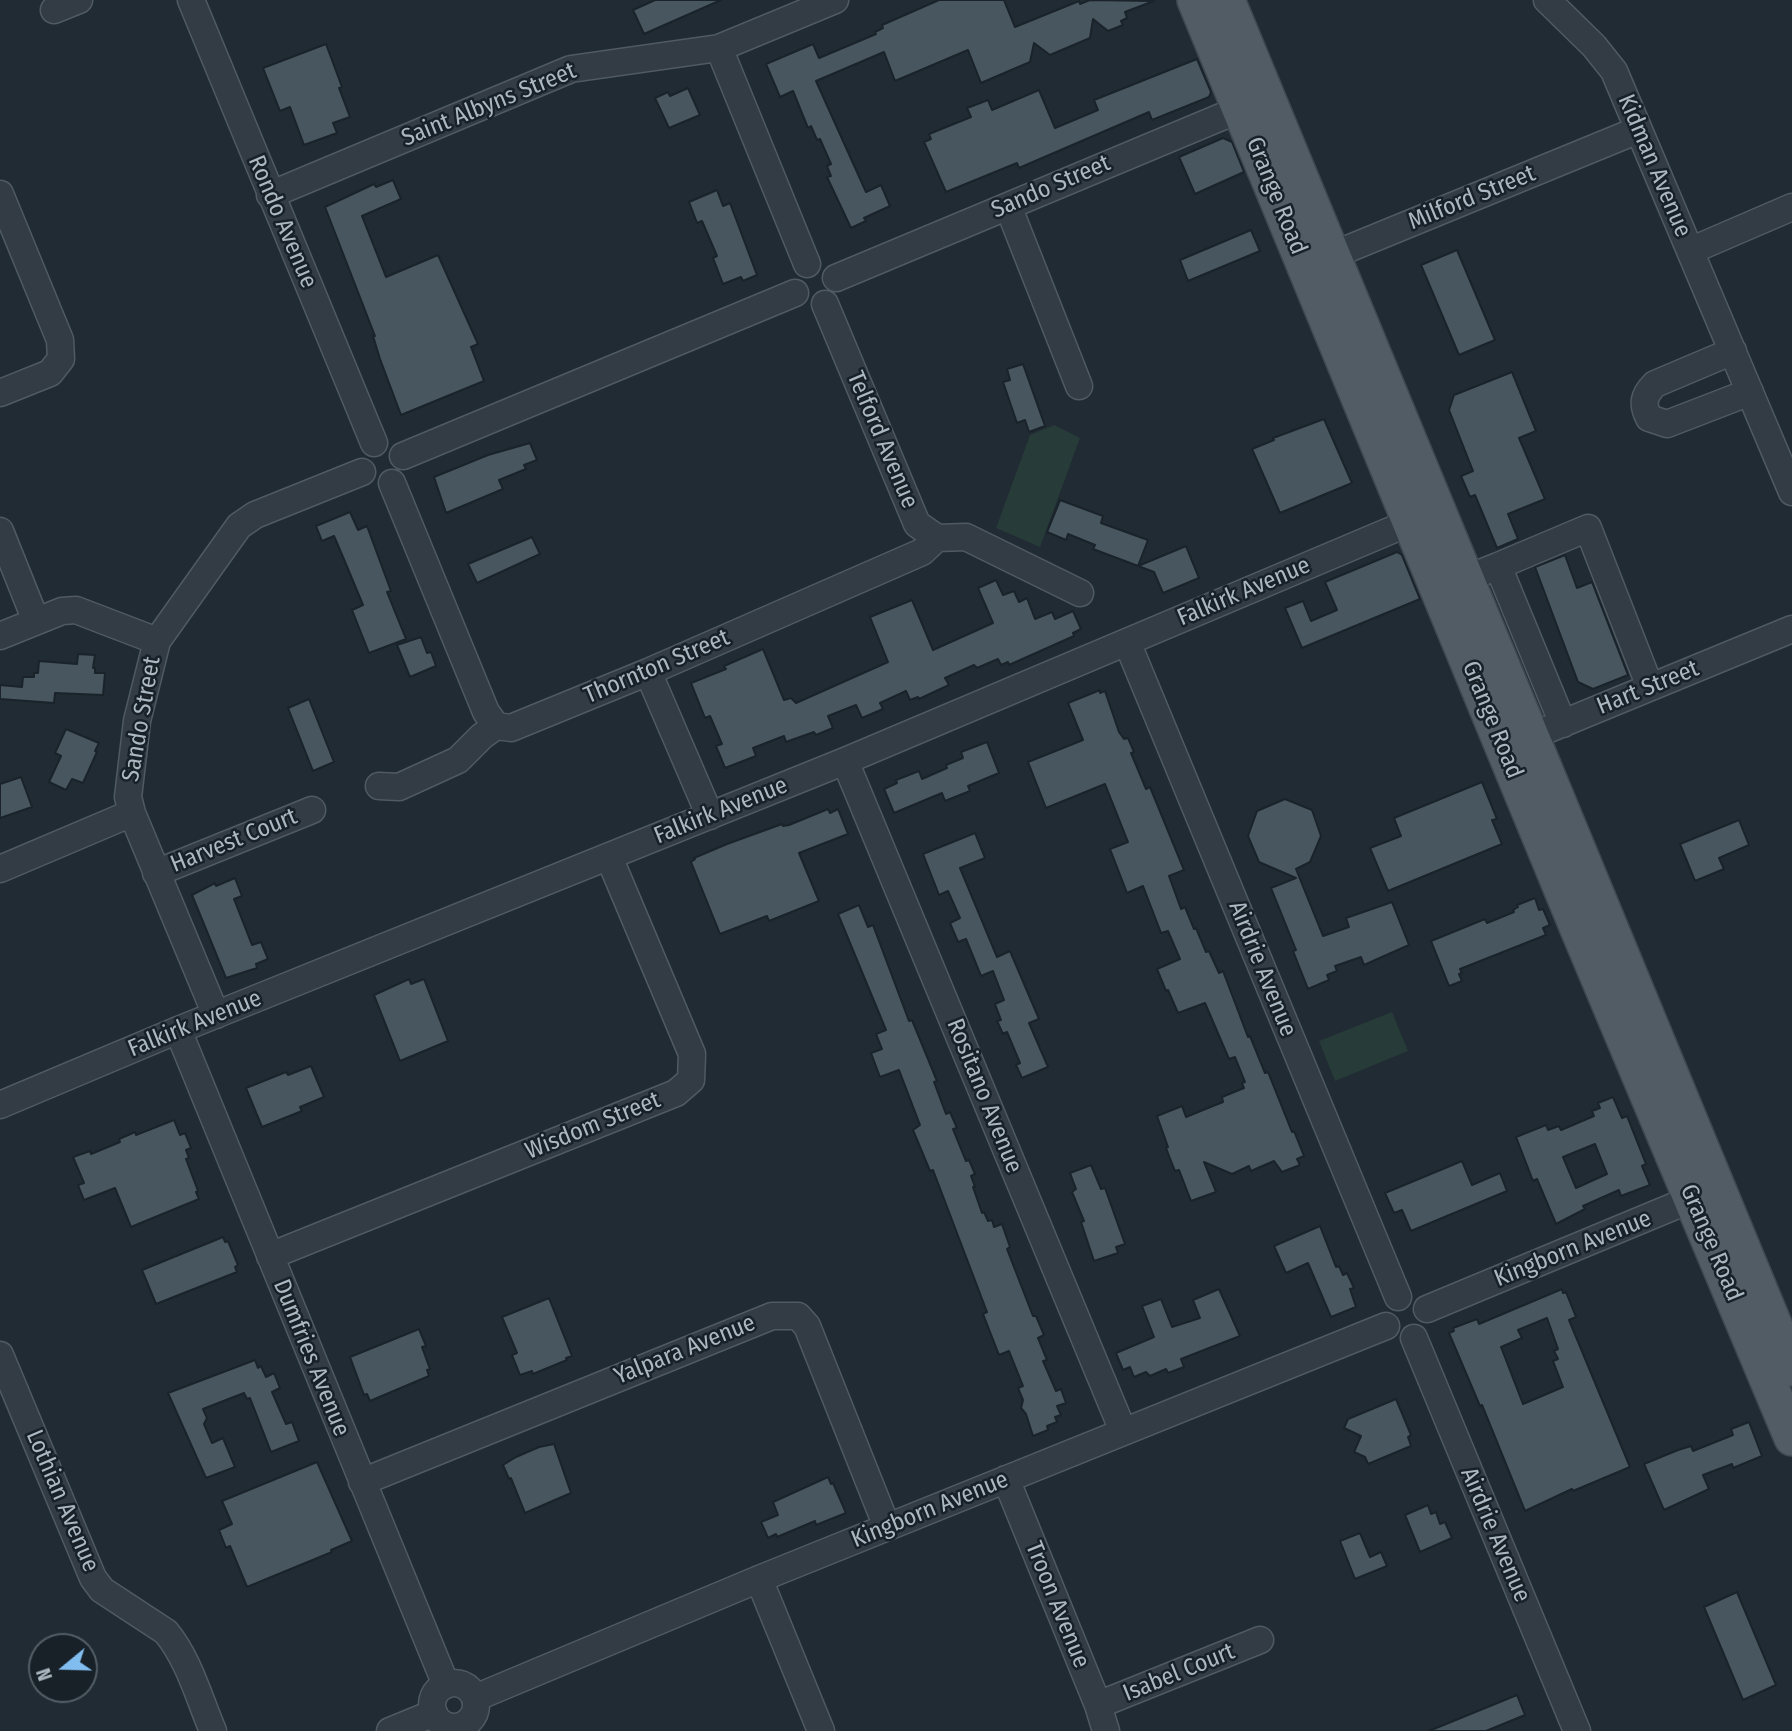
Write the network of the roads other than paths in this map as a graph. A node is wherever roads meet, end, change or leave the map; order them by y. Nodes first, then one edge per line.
1 (79, 0) edge
2 (191, 0) edge
3 (835, 0) edge
4 (1195, 0) edge
5 (1227, 0) edge
6 (1547, 0) edge
7 (54, 10) dead end
8 (719, 48) junction
9 (1253, 103) junction
10 (1638, 130) junction
11 (0, 194) edge
12 (270, 195) junction
13 (1008, 206) junction
14 (1792, 207) edge
15 (1690, 251) junction
16 (1319, 261) junction
17 (807, 264) junction
18 (836, 278) junction
19 (795, 293) junction
20 (825, 304) junction
21 (1734, 351) junction
22 (1079, 386) dead end
23 (1750, 392) junction
24 (0, 393) edge
25 (374, 443) junction
26 (403, 456) junction
27 (362, 472) junction
28 (392, 483) junction
29 (1792, 492) edge
30 (1424, 517) junction
31 (0, 531) edge
32 (937, 538) junction
33 (1499, 566) junction
34 (1466, 579) junction
35 (1080, 593) dead end
36 (36, 621) junction
37 (1792, 629) edge
38 (0, 636) edge
39 (157, 641) junction
40 (1127, 642) junction
41 (648, 672) junction
42 (1650, 687) junction
43 (496, 726) junction
44 (1533, 736) junction
45 (845, 761) junction
46 (379, 786) dead end
47 (312, 810) dead end
48 (132, 813) junction
49 (710, 816) junction
50 (609, 857) junction
51 (0, 869) edge
52 (156, 873) junction
53 (216, 1015) junction
54 (177, 1030) junction
55 (0, 1105) edge
56 (1706, 1193) junction
57 (270, 1256) junction
58 (1398, 1297) junction
59 (1427, 1309) junction
60 (1386, 1326) junction
61 (1414, 1338) junction
62 (0, 1355) edge
63 (1783, 1358) edge
64 (1123, 1431) junction
65 (1792, 1438) edge
66 (1006, 1479) junction
67 (362, 1482) junction
68 (887, 1527) junction
69 (759, 1579) junction
70 (1260, 1640) dead end
71 (446, 1685) junction
72 (475, 1698) junction
73 (1098, 1705) junction
74 (435, 1713) junction
75 (466, 1728) edge
76 (213, 1731) edge
77 (390, 1731) edge
78 (821, 1731) edge
79 (1106, 1731) edge
80 (1577, 1731) edge

1 - 7 street
2 - 12 street, Rondo Avenue
3 - 8 street, Saint Albyns Street
4 - 9 main road, Grange Road
5 - 9 main road, Grange Road
6 - 10 street, Kidman Avenue
8 - 12 street, Saint Albyns Street
8 - 17 street
9 - 13 street, Sando Street
9 - 16 main road, Grange Road
10 - 15 street, Kidman Avenue
10 - 16 street, Milford Street
11 - 24 street
12 - 25 street, Rondo Avenue
13 - 18 street, Sando Street
13 - 22 street
14 - 15 street
15 - 21 street, Kidman Avenue
16 - 30 main road, Grange Road
17 - 18 street
17 - 19 street
18 - 20 street
19 - 20 street
19 - 26 street
20 - 32 street, Telford Avenue
21 - 23 street, Kidman Avenue
21 - 23 street
23 - 29 street, Kidman Avenue
25 - 26 street
25 - 27 street
26 - 28 street
27 - 28 street
27 - 39 street, Sando Street
28 - 43 street
30 - 34 main road, Grange Road
30 - 40 street, Falkirk Avenue
30 - 44 main road, Grange Road
31 - 36 street
32 - 35 street
32 - 41 street, Thornton Street
33 - 34 street
33 - 42 street
33 - 44 street, Grange Road
34 - 44 main road, Grange Road
36 - 38 street
36 - 39 street
37 - 42 street, Hart Street
39 - 48 street, Sando Street
40 - 45 street, Falkirk Avenue
40 - 58 street, Airdrie Avenue
41 - 43 street, Thornton Street
41 - 49 street
42 - 44 street, Hart Street
43 - 46 street
44 - 56 main road, Grange Road
45 - 49 street, Falkirk Avenue
45 - 64 street, Rositano Avenue
47 - 52 street, Harvest Court
48 - 51 street
48 - 52 street, Sando Street
49 - 50 street, Falkirk Avenue
50 - 53 street, Falkirk Avenue
50 - 57 street, Wisdom Street
52 - 53 street, Sando Street
53 - 54 street, Falkirk Avenue
54 - 55 street, Falkirk Avenue
54 - 57 street, Dumfries Avenue
56 - 59 street, Kingborn Avenue
56 - 63 main road, Grange Road
57 - 67 street, Dumfries Avenue
58 - 59 street
58 - 60 street
59 - 61 street
60 - 61 street
60 - 64 street, Kingborn Avenue
61 - 80 street, Airdrie Avenue
62 - 76 street, Lothian Avenue
63 - 65 main road, Grange Road
64 - 66 street, Kingborn Avenue
66 - 68 street, Kingborn Avenue
66 - 73 street, Troon Avenue
67 - 68 street, Yalpara Avenue
67 - 71 street, Dumfries Avenue
68 - 69 street, Kingborn Avenue
69 - 72 street, Kingborn Avenue
69 - 78 street
70 - 73 street, Isabel Court
71 - 72 street
71 - 74 street
72 - 75 street
73 - 79 street, Troon Avenue
74 - 75 street
74 - 77 street

